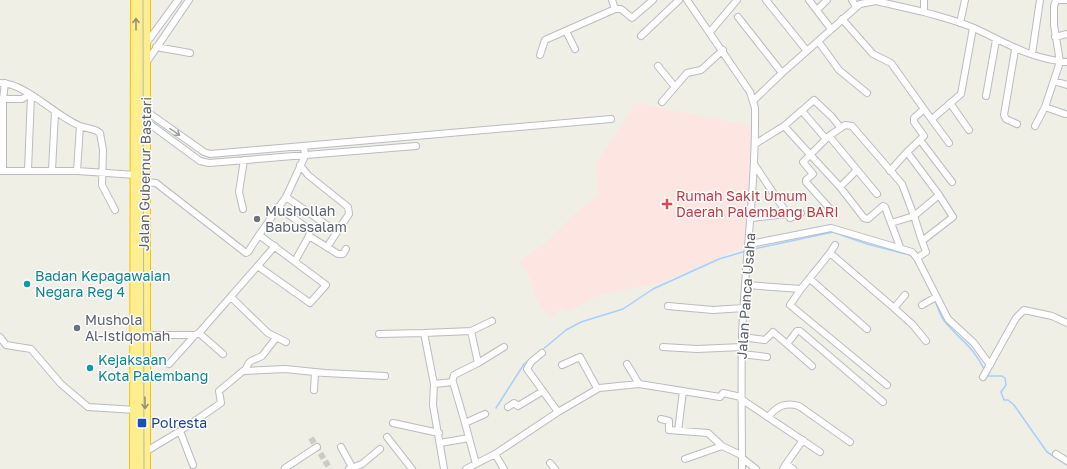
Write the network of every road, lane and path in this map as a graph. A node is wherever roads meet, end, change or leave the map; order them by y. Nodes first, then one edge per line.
1 (136, 0) edge
2 (145, 0) edge
3 (178, 0) edge
4 (190, 0) edge
5 (612, 0) edge
6 (652, 0) edge
7 (679, 0) edge
8 (687, 0) edge
9 (737, 0) edge
10 (766, 0) edge
11 (809, 0) edge
12 (827, 0) edge
13 (852, 0) edge
14 (924, 0) edge
15 (965, 0) edge
16 (1040, 0) edge
17 (1056, 0) edge
18 (1067, 0) edge
19 (885, 1) edge
20 (856, 7) junction
21 (615, 9) junction
22 (817, 10) junction
23 (924, 12) junction
24 (738, 17) dead end
25 (842, 19) junction
26 (960, 23) junction
27 (973, 28) junction
28 (831, 29) junction
29 (566, 31) junction
30 (710, 32) junction
31 (1067, 34) edge
32 (641, 36) dead end
33 (1055, 37) junction
34 (996, 40) junction
35 (818, 41) junction
36 (145, 46) junction
37 (156, 47) junction
38 (575, 49) dead end
39 (722, 50) junction
40 (807, 50) junction
41 (1015, 50) junction
42 (190, 53) dead end
43 (1032, 54) junction
44 (540, 55) dead end
45 (136, 58) junction
46 (1060, 62) junction
47 (1067, 62) edge
48 (146, 64) junction
49 (658, 66) dead end
50 (782, 73) junction
51 (135, 79) junction
52 (1054, 81) junction
53 (3, 83) edge
54 (1067, 85) edge
55 (675, 87) junction
56 (867, 93) dead end
57 (30, 95) junction
58 (986, 96) dead end
59 (2, 99) edge
60 (754, 100) junction
61 (662, 102) dead end
62 (950, 103) junction
63 (1045, 107) junction
64 (924, 109) junction
65 (802, 111) junction
66 (55, 112) junction
67 (1065, 114) dead end
68 (146, 116) junction
69 (611, 119) dead end
70 (932, 119) junction
71 (1017, 124) dead end
72 (80, 126) junction
73 (784, 126) junction
74 (1035, 126) dead end
75 (840, 127) junction
76 (969, 130) dead end
77 (828, 138) junction
78 (920, 140) junction
79 (949, 143) dead end
80 (755, 144) junction
81 (304, 146) junction
82 (416, 146) dead end
83 (204, 152) junction
84 (907, 152) junction
85 (810, 155) junction
86 (305, 156) junction
87 (244, 160) junction
88 (200, 161) junction
89 (754, 164) junction
90 (300, 165) junction
91 (28, 170) junction
92 (52, 170) junction
93 (857, 170) junction
94 (1, 171) edge
95 (77, 171) junction
96 (890, 171) junction
97 (102, 172) junction
98 (136, 175) junction
99 (146, 182) junction
100 (952, 182) dead end
101 (840, 187) junction
102 (878, 194) dead end
103 (939, 196) junction
104 (286, 197) junction
105 (278, 207) junction
106 (242, 209) dead end
107 (115, 210) dead end
108 (831, 210) dead end
109 (800, 212) dead end
110 (788, 214) junction
111 (914, 216) junction
112 (751, 218) junction
113 (891, 223) junction
114 (337, 232) junction
115 (259, 235) junction
116 (309, 236) junction
117 (922, 241) junction
118 (750, 245) junction
119 (835, 245) dead end
120 (275, 246) junction
121 (327, 247) junction
122 (900, 247) junction
123 (140, 248) junction
124 (346, 249) dead end
125 (830, 253) junction
126 (917, 258) junction
127 (295, 261) junction
128 (258, 267) junction
129 (810, 280) junction
130 (746, 285) junction
131 (801, 289) junction
132 (905, 295) dead end
133 (230, 297) junction
134 (933, 298) junction
135 (922, 305) dead end
136 (668, 306) dead end
137 (744, 308) junction
138 (894, 308) junction
139 (492, 321) dead end
140 (1067, 323) edge
141 (867, 329) dead end
142 (471, 331) junction
143 (424, 333) junction
144 (197, 334) junction
145 (379, 334) dead end
146 (144, 335) junction
147 (742, 336) junction
148 (0, 337) edge
149 (276, 338) junction
150 (926, 341) dead end
151 (286, 342) dead end
152 (787, 344) junction
153 (663, 346) dead end
154 (742, 347) junction
155 (504, 348) dead end
156 (223, 354) dead end
157 (542, 354) dead end
158 (742, 354) junction
159 (767, 357) dead end
160 (478, 363) junction
161 (169, 364) dead end
162 (627, 364) dead end
163 (562, 365) dead end
164 (812, 366) dead end
165 (245, 371) junction
166 (315, 372) junction
167 (385, 376) dead end
168 (452, 382) junction
169 (434, 384) junction
170 (639, 384) junction
171 (887, 385) dead end
172 (597, 388) junction
173 (314, 390) dead end
174 (543, 391) junction
175 (683, 391) junction
176 (741, 398) junction
177 (882, 402) dead end
178 (508, 407) dead end
179 (136, 410) junction
180 (558, 412) junction
181 (485, 414) dead end
182 (768, 417) junction
183 (661, 419) dead end
184 (393, 422) dead end
185 (465, 423) junction
186 (180, 431) junction
187 (678, 431) junction
188 (439, 433) junction
189 (387, 437) dead end
190 (469, 438) junction
191 (803, 440) junction
192 (850, 442) dead end
193 (440, 443) junction
194 (722, 446) junction
195 (317, 447) dead end
196 (342, 447) dead end
197 (380, 449) dead end
198 (145, 452) junction
199 (820, 452) dead end
200 (496, 454) junction
201 (1056, 454) dead end
202 (742, 456) junction
203 (685, 458) dead end
204 (1067, 461) edge
205 (550, 463) dead end
206 (193, 465) dead end
207 (475, 466) edge
208 (785, 466) edge
209 (284, 468) dead end
210 (351, 468) edge
211 (410, 468) edge
212 (135, 469) edge
213 (145, 469) edge
214 (444, 469) edge
215 (466, 469) edge
216 (504, 469) edge
217 (555, 469) edge
218 (742, 469) edge
219 (756, 469) edge
220 (793, 469) edge

45 -> 1 highway, Jalan Gubernur Bastari
2 - 36 highway, Jalan Gubernur Bastari
3 - 36 street
4 - 37 street
5 - 21 street
6 - 21 street
7 - 32 street
8 - 30 street
9 - 30 street
10 - 40 street
11 - 22 street
12 - 22 street
13 - 20 street
14 - 23 street
15 - 26 street
16 - 43 street
17 - 18 street
17 - 33 street
19 - 20 street
19 - 23 street
20 - 25 street
21 - 29 street
22 - 28 street
23 - 26 street
24 - 50 street
25 - 28 street
25 - 64 street
26 - 27 street
27 - 34 street
27 - 62 street
28 - 35 street
29 - 38 street
29 - 44 street
30 - 39 street
31 - 33 street
33 - 46 street
34 - 41 street
34 - 58 street
35 - 40 street
35 - 56 street
36 - 45 street
36 - 48 highway, Jalan Gubernur Bastari
37 - 42 street
37 - 48 street
39 - 55 street
39 - 60 street
40 - 50 street
41 - 43 street
41 - 71 street
43 - 46 street
45 - 51 highway, Jalan Gubernur Bastari
46 - 47 street
46 - 52 street
48 - 51 street
48 - 68 highway, Jalan Gubernur Bastari
49 - 55 street
50 - 60 street
51 - 98 highway, Jalan Gubernur Bastari
52 - 54 street
52 - 63 street
53 - 57 street
53 - 59 street
55 - 61 street
57 - 59 street
57 - 66 street
57 - 91 street
59 - 94 street
60 - 80 street, Jalan Panca Usaha
62 - 70 street
62 - 76 street
63 - 67 street
63 - 74 street
64 - 70 street
64 - 78 street
65 - 73 street
65 - 75 street
65 - 77 street
66 - 72 street
66 - 92 street
68 -> 83 street
68 - 88 street
68 - 99 highway, Jalan Gubernur Bastari
69 - 81 street
70 - 79 street
72 - 95 street
72 - 97 street
73 - 80 street
73 - 85 street
75 - 77 street
75 - 96 street
77 - 85 street
77 - 93 street
78 - 84 street
78 - 100 street
80 - 89 street, Jalan Panca Usaha
81 - 83 street
81 - 86 street
82 - 86 street
83 - 88 street
84 - 96 street
84 - 103 street
85 - 101 street
85 - 108 street
86 - 87 street
86 - 90 street
87 - 88 street
87 - 106 street
89 - 110 street
89 - 112 street, Jalan Panca Usaha
90 - 104 street
90 - 114 street
91 - 92 street
91 - 94 street
92 - 95 street
93 - 101 street
93 - 102 street
95 - 97 street
96 - 111 street
97 - 98 street
97 - 107 street
98 - 123 highway, Jalan Gubernur Bastari
99 - 115 street
99 - 123 highway, Jalan Gubernur Bastari
101 - 113 street
103 - 111 street
103 - 117 street
104 - 105 street
104 - 114 street
105 - 115 street
105 - 116 street
109 - 110 street
110 - 112 street
111 - 113 street
111 - 117 street
112 - 118 street, Jalan Panca Usaha
113 - 122 street
114 - 121 street
115 - 120 street
116 - 121 street
116 - 127 street
117 - 126 street
118 - 122 street
118 - 130 street, Jalan Panca Usaha
119 - 125 street
120 - 127 street
120 - 128 street
121 - 124 street
122 - 126 street
123 - 146 highway, Jalan Gubernur Bastari
123 - 179 highway, Jalan Gubernur Bastari
125 - 129 street
125 - 138 street
126 - 134 street
127 - 128 street
128 - 133 street
129 - 131 street
129 - 141 street
130 - 131 street
130 - 137 street, Jalan Panca Usaha
131 - 171 street
132 - 138 street
133 - 144 street
133 - 149 street
134 - 135 street
134 - 140 street
136 - 137 street
137 - 147 street, Jalan Panca Usaha
138 - 150 street
139 - 142 street
142 - 143 street
142 - 160 street
143 - 145 street
143 - 169 street
144 - 146 street
144 - 156 street
144 - 161 street
146 -> 198 highway, Jalan Gubernur Bastari
147 - 152 street
147 - 154 street, Jalan Panca Usaha
148 - 179 street
149 - 151 street
149 - 165 street
152 - 164 street
152 - 177 street
153 - 154 street
154 - 158 street, Jalan Panca Usaha
155 - 160 street
157 - 174 street
158 - 159 street
158 - 176 street, Jalan Panca Usaha
160 - 168 street
162 - 170 street
163 - 172 street
165 - 166 street
165 - 186 street
166 - 167 street
166 - 173 street
168 - 169 street
168 - 185 street
169 - 188 street
170 - 172 street
170 - 175 street
172 - 180 street
174 - 178 street
174 - 180 street
175 - 176 street
175 - 187 street
176 - 182 street
176 - 202 street, Jalan Panca Usaha
179 - 212 highway, Jalan Gubernur Bastari
180 - 200 street
181 - 185 street
182 - 191 street
182 - 192 street
183 - 187 street
184 - 188 street
185 - 190 street
186 - 198 street
186 - 206 street
187 - 194 street
188 - 193 street
189 - 211 street
190 - 193 street
190 - 207 street
191 - 199 street
191 - 208 street
193 - 214 street
194 - 202 street
194 - 203 street
195 - 209 street
196 - 210 street
197 - 210 street
198 - 213 highway, Jalan Gubernur Bastari
200 - 207 street
200 - 216 street
201 - 204 street
202 - 218 street, Jalan Panca Usaha
202 - 219 street
205 - 217 street
207 - 215 street
208 - 220 street

